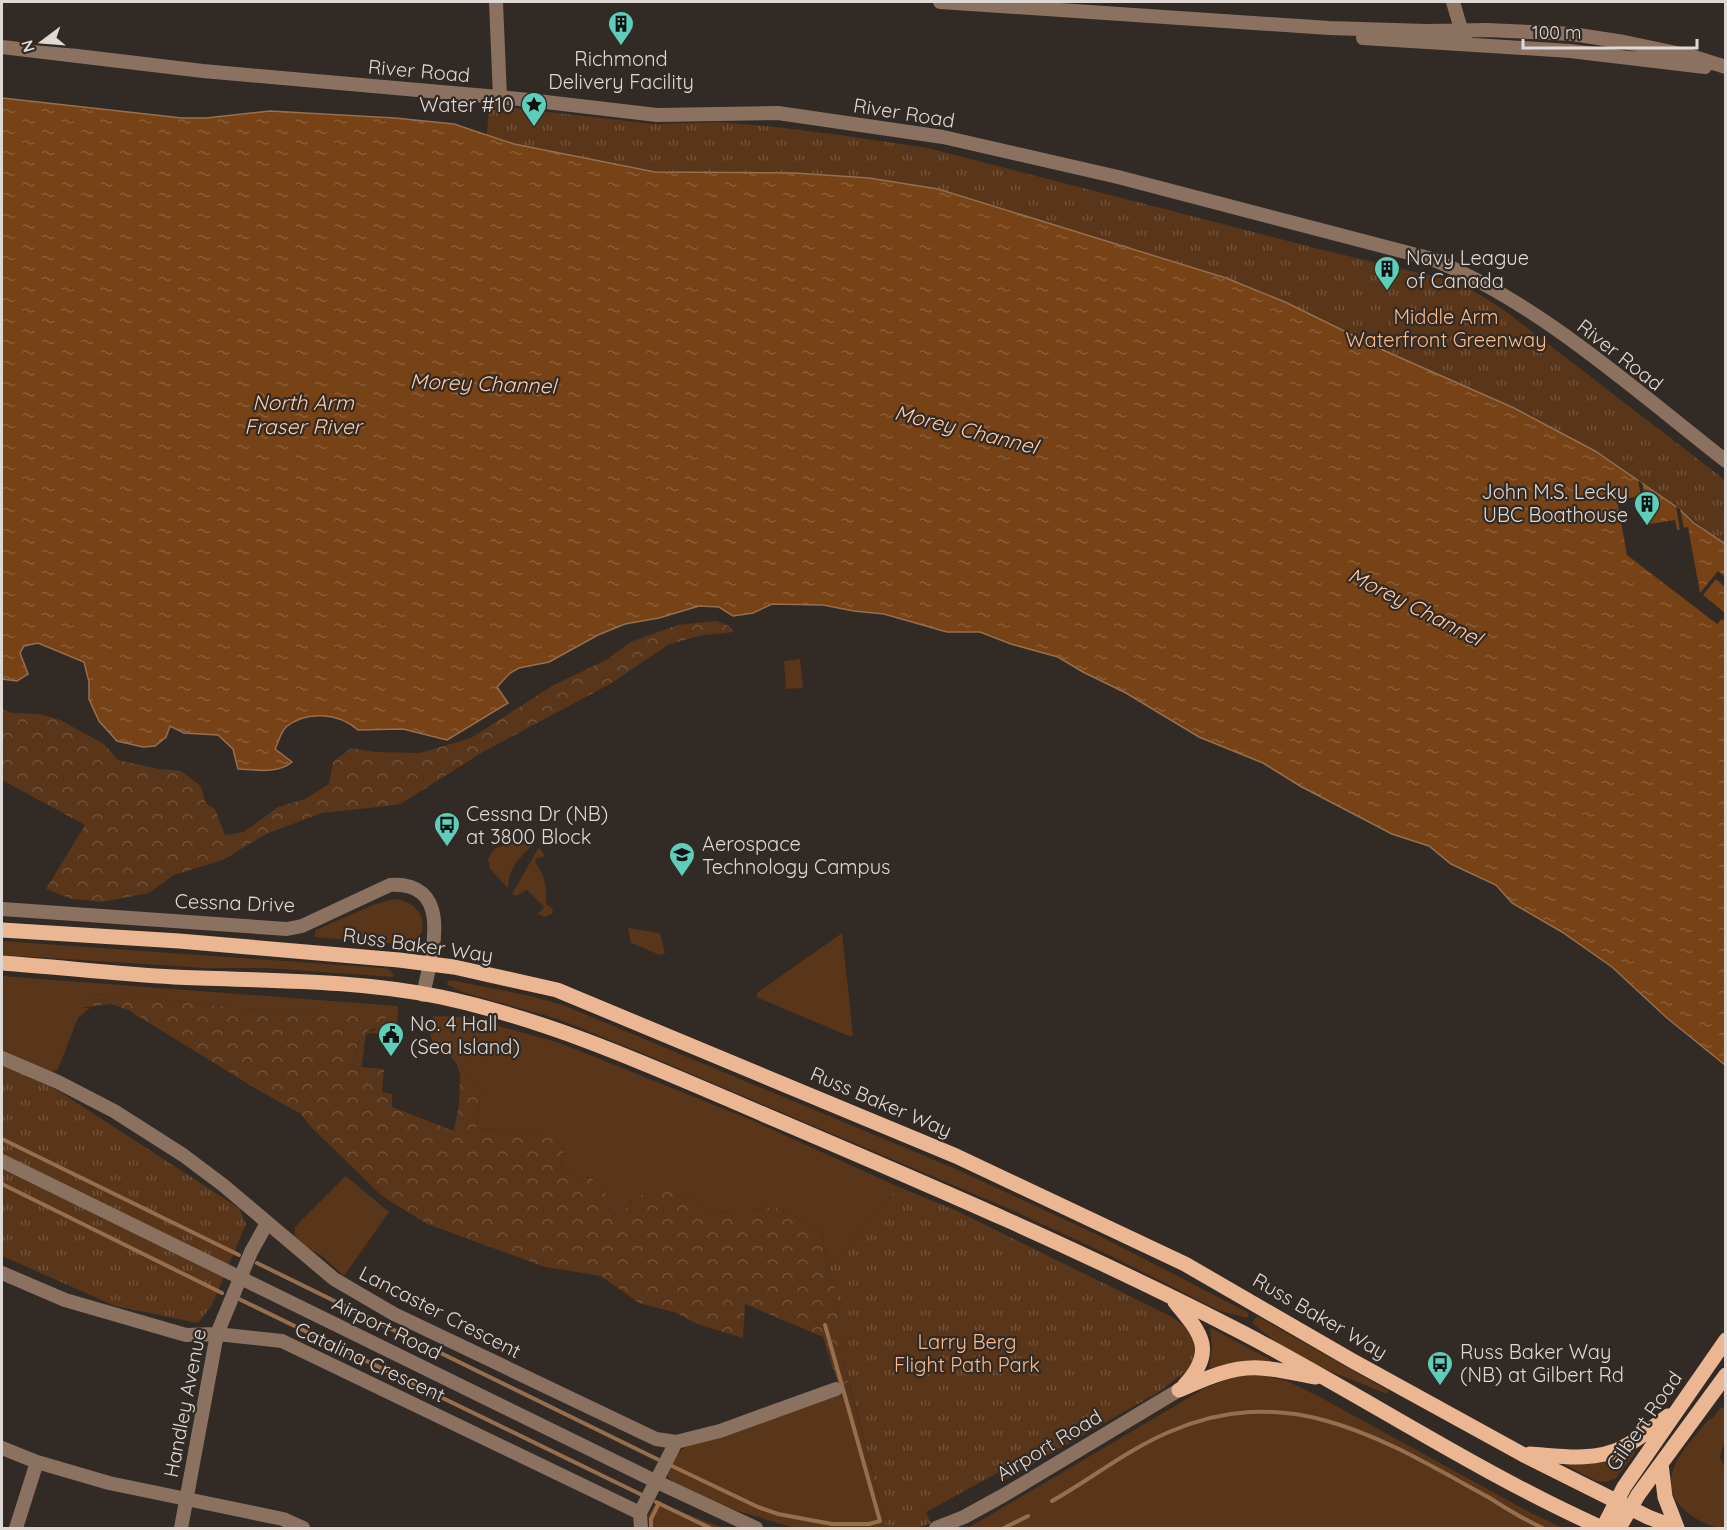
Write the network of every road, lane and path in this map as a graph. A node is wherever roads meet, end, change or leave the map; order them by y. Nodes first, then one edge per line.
1 (496, 2) edge
2 (940, 2) edge
3 (1453, 2) edge
4 (1329, 28) junction
5 (1461, 29) junction
6 (2, 47) edge
7 (1663, 62) junction
8 (1725, 69) edge
9 (500, 97) junction
10 (1725, 461) edge
11 (2, 909) edge
12 (3, 931) edge
13 (2, 963) edge
14 (429, 964) junction
15 (423, 995) junction
16 (2, 1058) edge
17 (2, 1161) edge
18 (267, 1222) junction
19 (2, 1273) edge
20 (240, 1277) junction
21 (1171, 1296) junction
22 (217, 1334) junction
23 (1725, 1340) edge
24 (1725, 1375) edge
25 (1330, 1380) junction
26 (836, 1389) dead end
27 (1179, 1390) junction
28 (1680, 1407) junction
29 (676, 1442) junction
30 (2, 1448) edge
31 (1522, 1454) junction
32 (38, 1462) junction
33 (1661, 1464) junction
34 (655, 1481) junction
35 (186, 1499) junction
36 (1623, 1505) junction
37 (640, 1513) junction
38 (16, 1528) edge
39 (181, 1528) edge
40 (303, 1528) edge
41 (641, 1528) edge
42 (756, 1528) edge
43 (936, 1528) edge
44 (1602, 1528) edge
45 (1619, 1528) edge
46 (1677, 1528) edge

1 - 9 street
2 - 4 street
3 - 5 street
4 - 5 street
4 - 7 street
5 - 7 street
5 - 8 street
6 - 9 street, River Road
7 - 8 street
9 - 10 street, River Road
11 - 14 street, Cessna Drive
12 - 14 main road, Russ Baker Way
13 - 15 main road
14 - 15 street, Cessna Drive
14 - 31 main road, Russ Baker Way
15 - 21 main road
16 - 18 street, Lancaster Crescent
17 - 20 street, Airport Road
18 - 20 street, Handley Avenue
18 - 29 street, Lancaster Crescent
19 - 22 street, Catalina Crescent
20 - 22 street, Handley Avenue
20 - 34 street, Airport Road
21 - 25 main road
21 - 27 main road
22 - 35 street, Handley Avenue
22 - 37 street, Catalina Crescent
23 - 28 main road, Gilbert Road
24 - 33 main road, Gilbert Road
25 - 27 main road
25 - 44 main road
26 - 29 street, Lancaster Crescent
27 - 43 street, Airport Road
28 - 31 main road
28 - 36 main road, Gilbert Road
29 - 34 street
30 - 32 street
31 - 36 main road, Russ Baker Way
32 - 35 street
32 - 38 street
33 - 36 main road, Gilbert Road
33 - 46 main road
34 - 37 street
34 - 42 street, Airport Road
35 - 39 street, Handley Avenue
35 - 40 street
36 - 44 main road, Gilbert Road
36 - 45 main road, Gilbert Road
36 - 46 main road, Russ Baker Way
37 - 41 street

